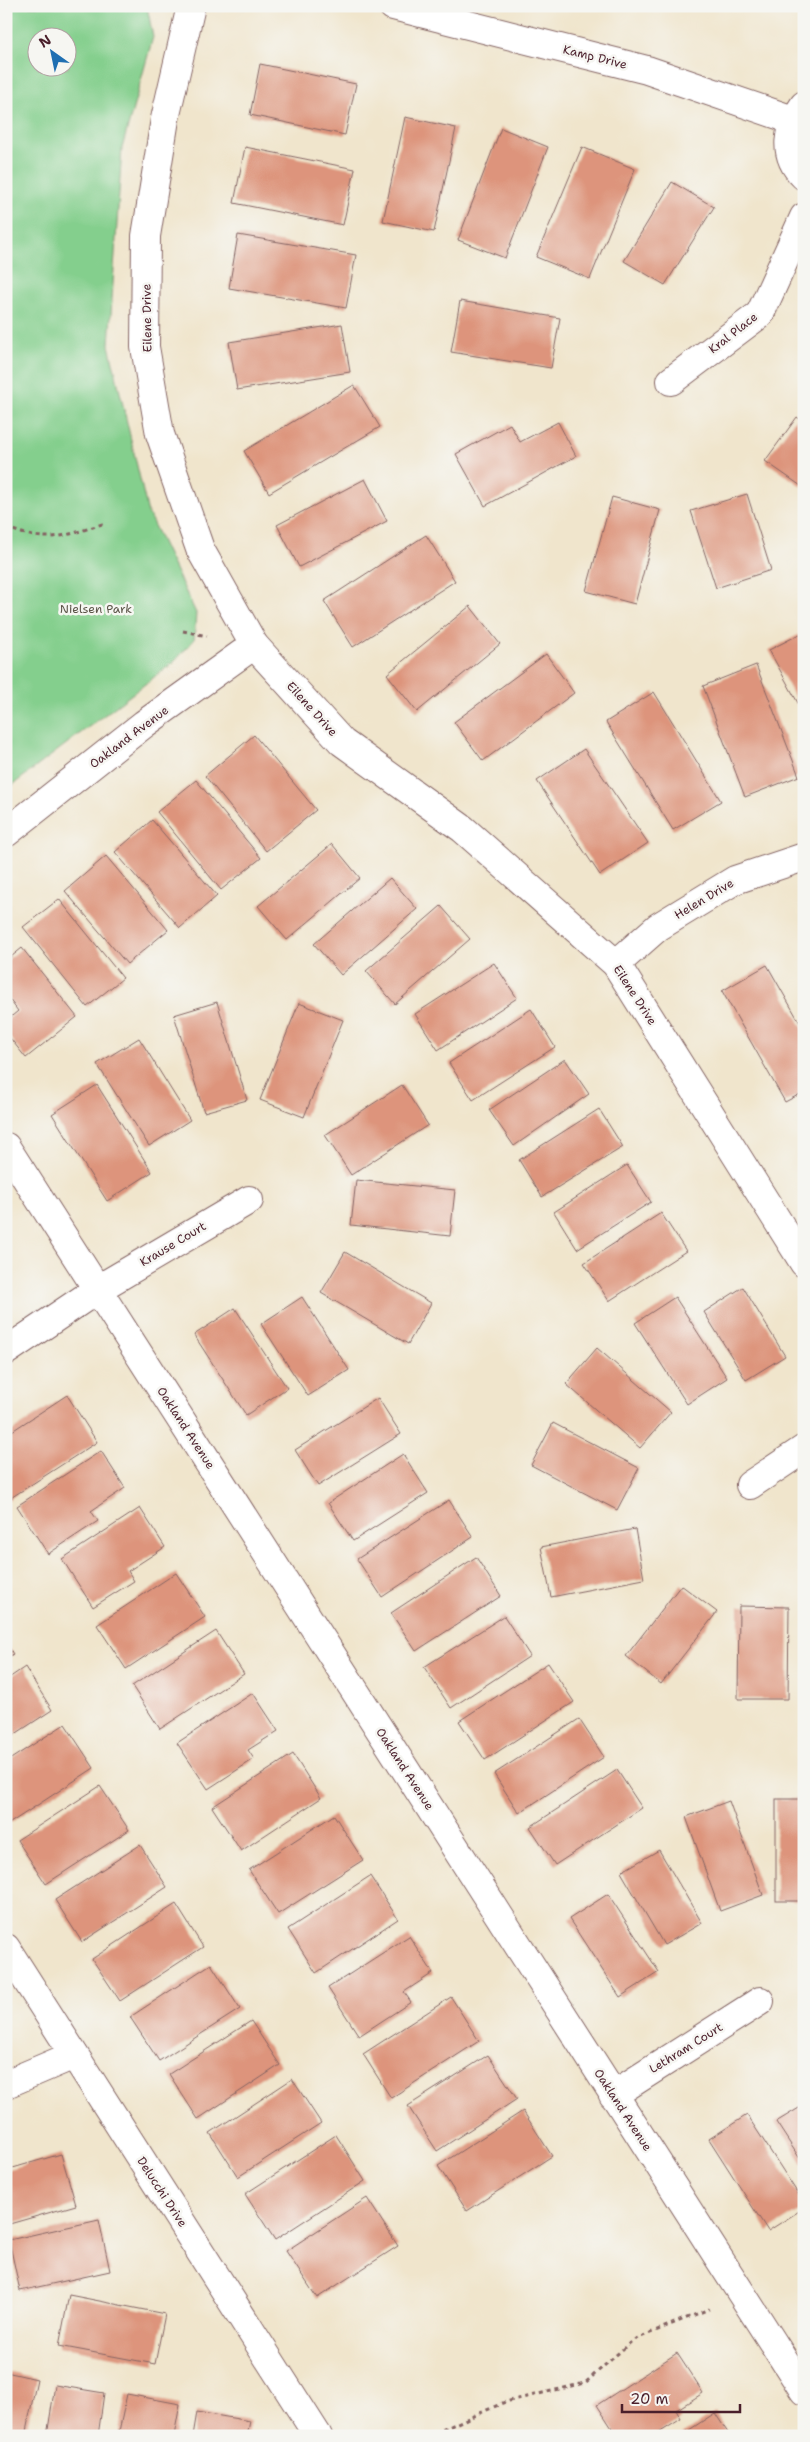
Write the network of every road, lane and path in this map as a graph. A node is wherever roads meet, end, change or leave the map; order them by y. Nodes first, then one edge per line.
1 (191, 6) edge
2 (393, 6) edge
3 (798, 113) edge
4 (804, 176) edge
5 (804, 217) edge
6 (671, 381) dead end
7 (105, 523) dead end
8 (6, 527) edge
9 (254, 645) junction
10 (6, 833) edge
11 (804, 857) edge
12 (616, 964) junction
13 (6, 1147) edge
14 (249, 1200) dead end
15 (804, 1263) edge
16 (98, 1289) junction
17 (6, 1351) edge
18 (804, 1450) edge
19 (750, 1485) dead end
20 (6, 1948) edge
21 (760, 2001) dead end
22 (74, 2056) junction
23 (6, 2084) edge
24 (612, 2095) junction
25 (743, 2296) junction
26 (804, 2391) edge
27 (318, 2436) edge
28 (428, 2436) edge

1 - 9 street, Eilene Drive
2 - 3 street, Kamp Drive
3 - 4 street
5 - 6 street, Kral Place
7 - 8 path
9 - 10 street, Oakland Avenue
9 - 12 street, Eilene Drive
11 - 12 street, Helen Drive
12 - 15 street, Eilene Drive
13 - 16 street, Oakland Avenue
14 - 16 street, Krause Court
16 - 17 street, Krause Court
16 - 24 street, Oakland Avenue
18 - 19 street
20 - 22 street, Delucchi Drive
21 - 24 street, Lethram Court
22 - 23 street
22 - 27 street, Delucchi Drive
24 - 25 street, Oakland Avenue
25 - 26 street, Oakland Avenue
25 - 28 path

